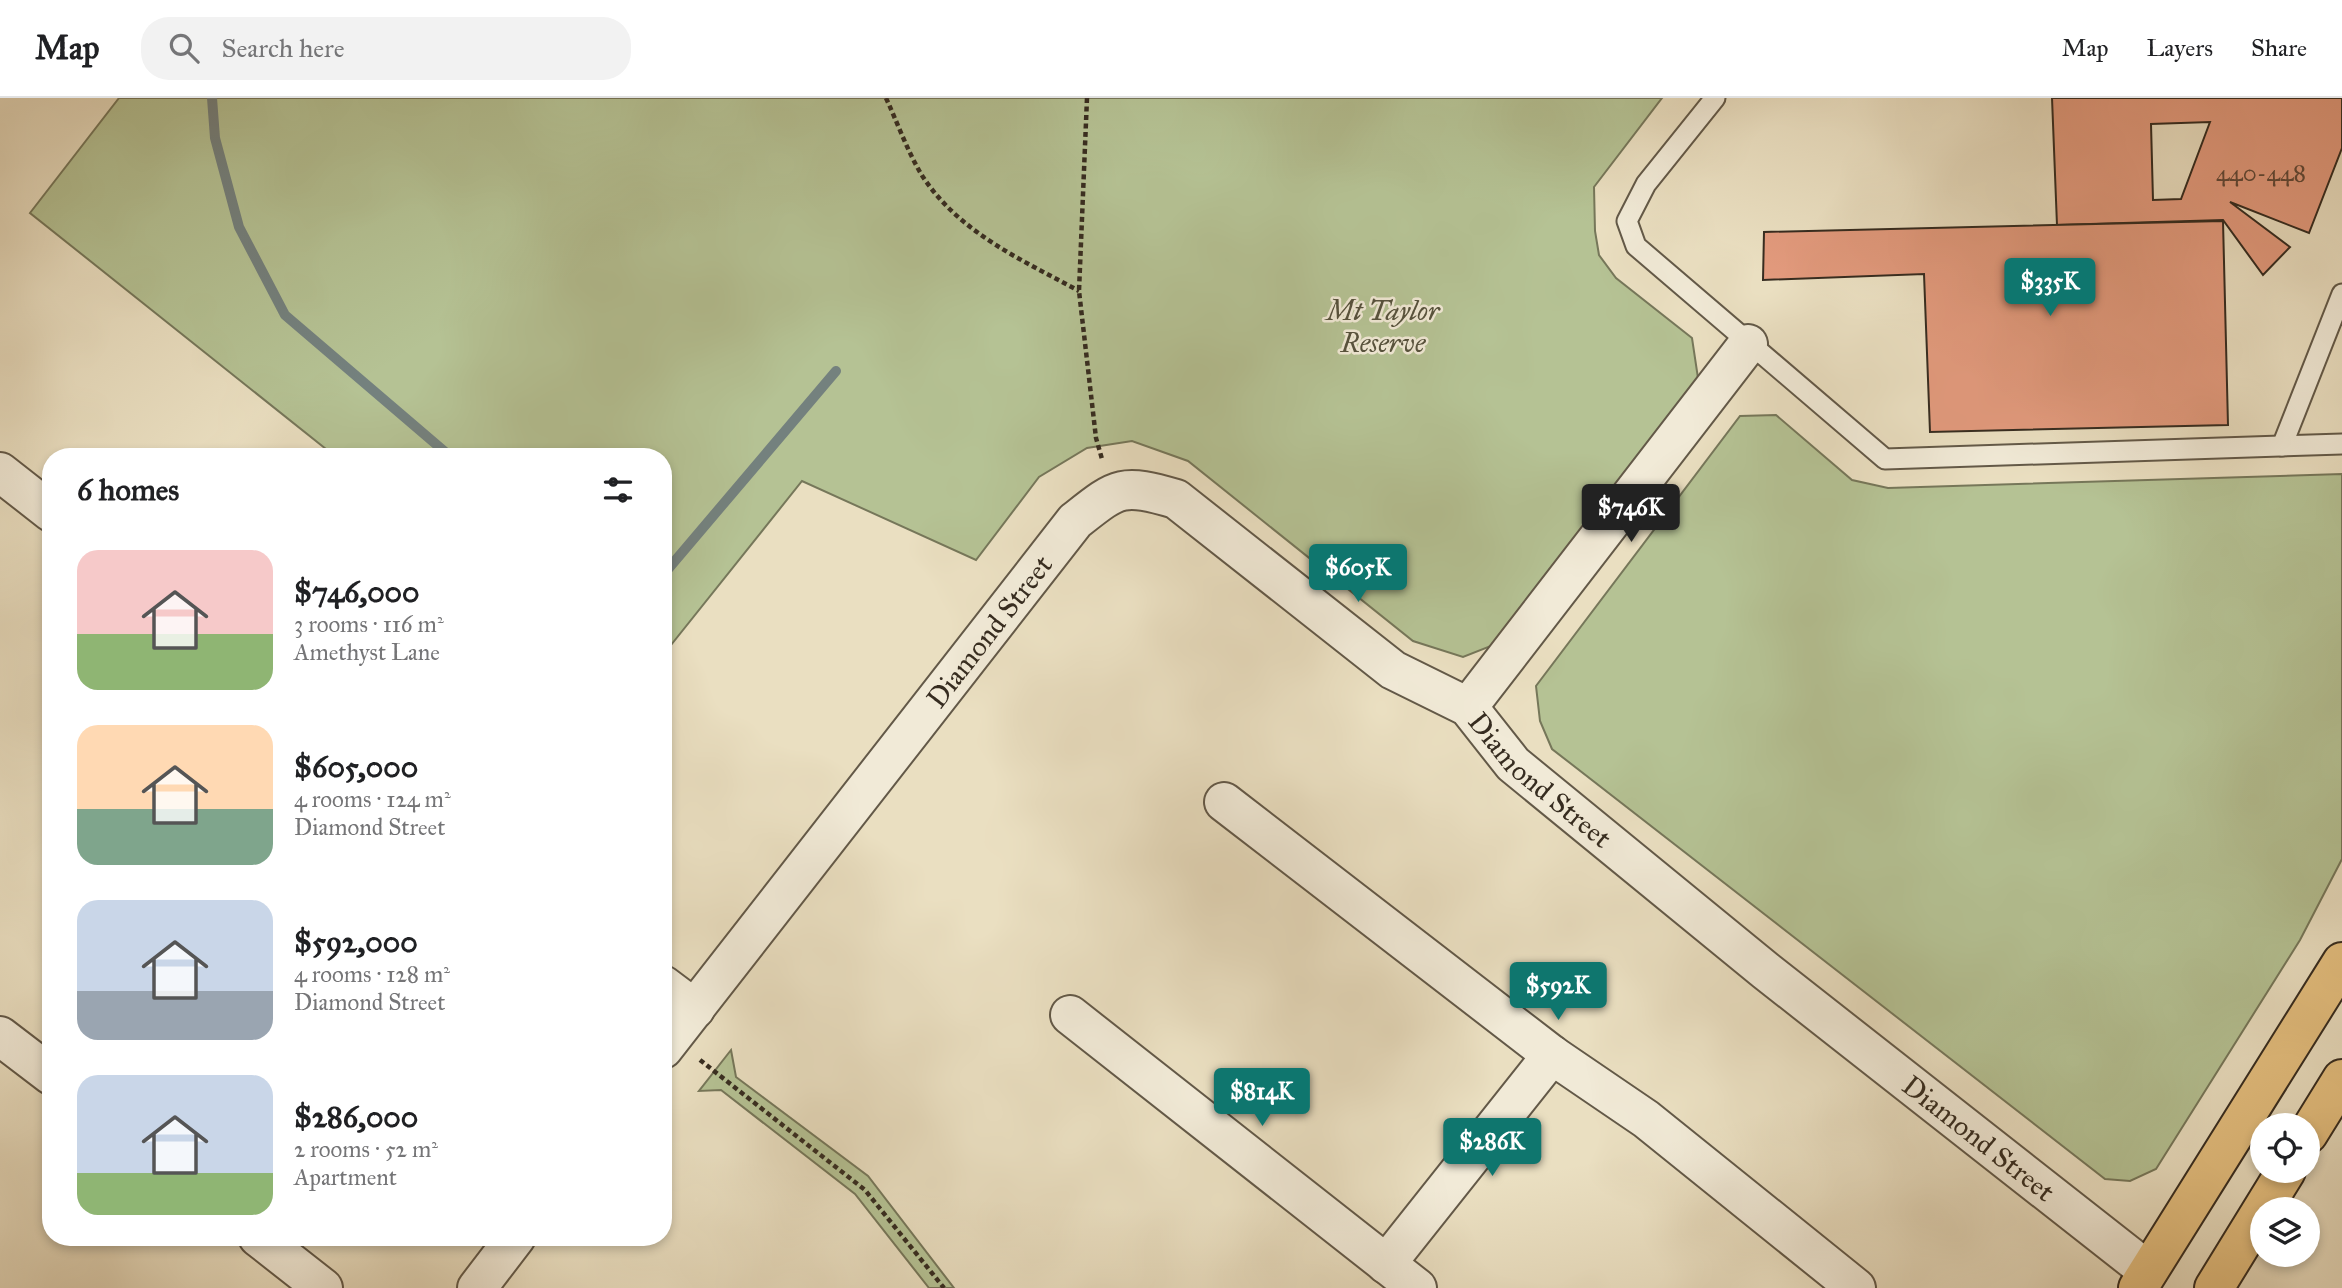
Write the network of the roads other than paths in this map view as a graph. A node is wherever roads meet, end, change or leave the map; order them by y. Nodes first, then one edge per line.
1 (1715, 98) edge
2 (2342, 294) edge
3 (1748, 344) junction
4 (2342, 444) edge
5 (2282, 446) junction
6 (0, 472) edge
7 (42, 505) edge
8 (1468, 707) junction
9 (1224, 802) dead end
10 (2342, 962) edge
11 (672, 1015) edge
12 (1070, 1015) dead end
13 (677, 1032) edge
14 (0, 1035) edge
15 (1552, 1055) junction
16 (42, 1068) edge
17 (2342, 1079) edge
18 (2320, 1115) edge
19 (2279, 1183) edge
20 (269, 1246) edge
21 (509, 1246) edge
22 (1386, 1264) junction
23 (2143, 1280) edge
24 (323, 1288) edge
25 (477, 1288) edge
26 (1417, 1288) edge
27 (1856, 1288) edge
28 (2214, 1288) edge

1 - 3 lane
2 - 5 lane
3 - 5 lane
3 - 8 street
4 - 5 lane
6 - 7 street
8 - 13 street, Diamond Street
8 - 23 street, Diamond Street
9 - 15 street
10 - 23 main road
11 - 13 street
12 - 22 street
14 - 16 street
15 - 22 street
15 - 27 street
17 - 18 main road
19 - 28 main road
20 - 24 street
21 - 25 street
22 - 26 street

